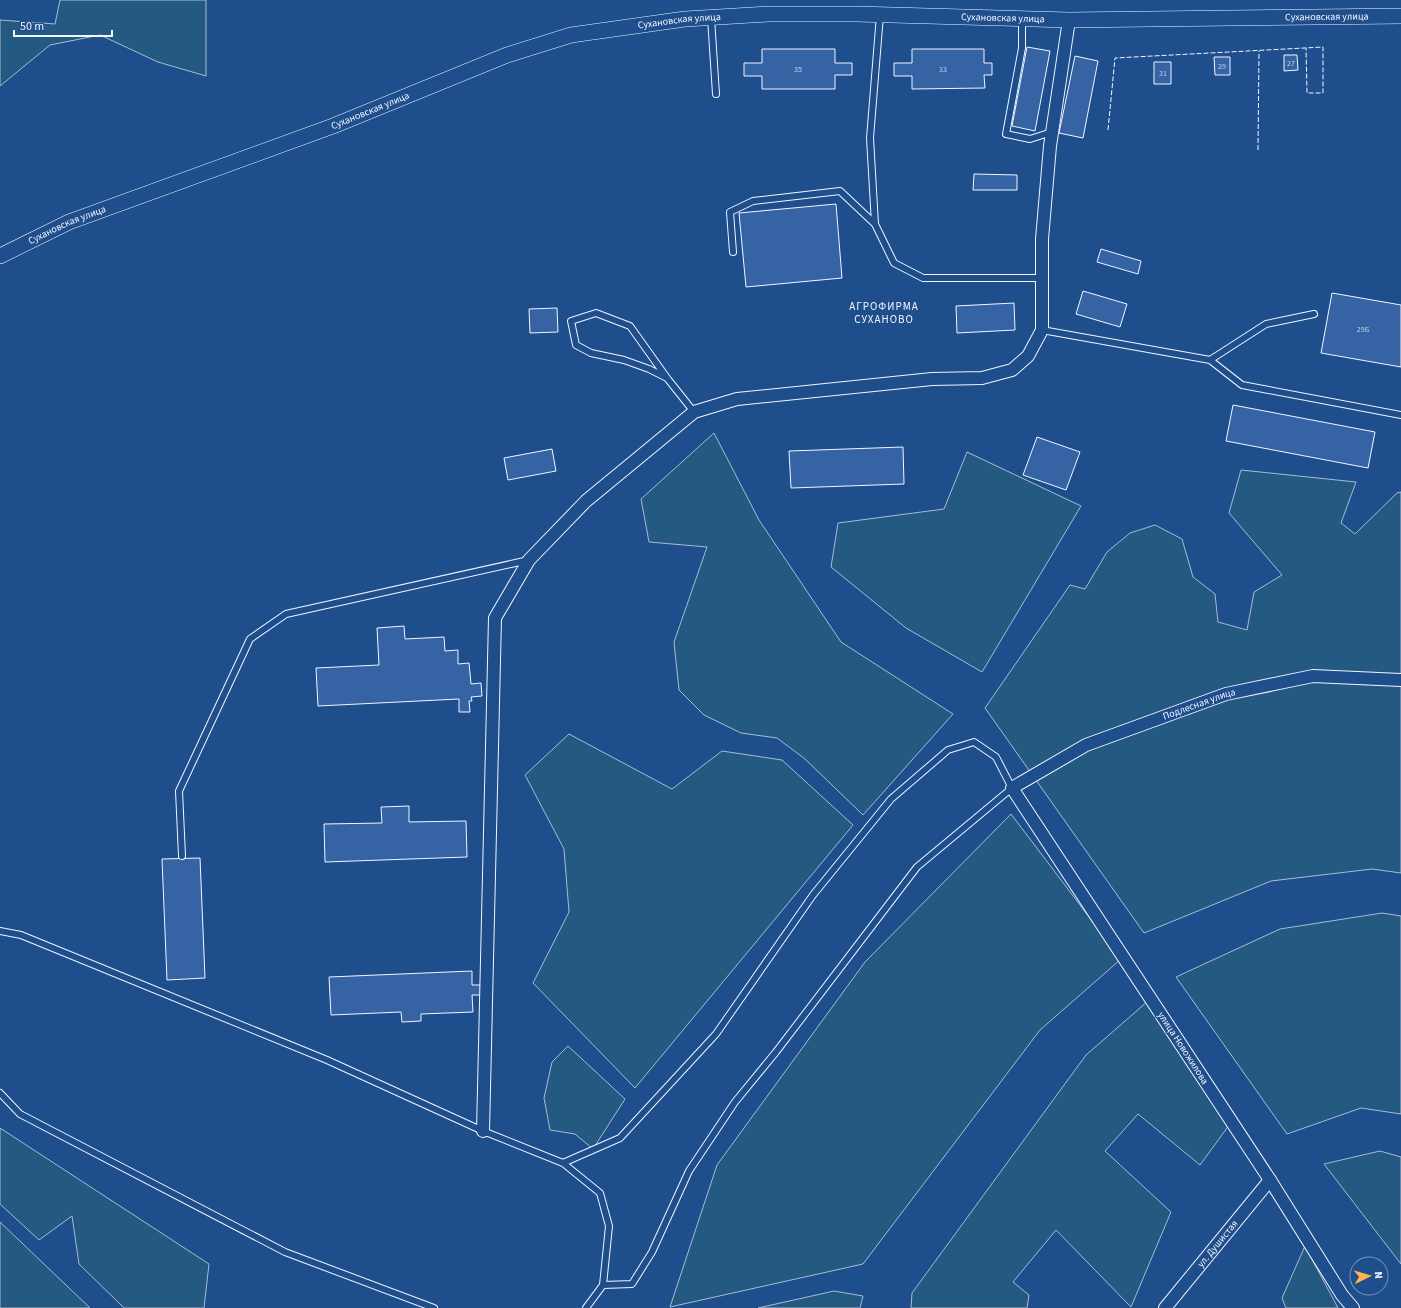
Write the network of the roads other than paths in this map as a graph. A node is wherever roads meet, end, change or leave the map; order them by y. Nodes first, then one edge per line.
1 (880, 15) junction
2 (1401, 16) edge
3 (711, 18) junction
4 (1022, 19) junction
5 (1069, 20) junction
6 (716, 94) dead end
7 (1052, 132) junction
8 (875, 224) junction
9 (734, 252) dead end
10 (0, 256) edge
11 (1042, 278) junction
12 (1314, 314) dead end
13 (1042, 330) junction
14 (1210, 360) junction
15 (667, 378) junction
16 (694, 412) junction
17 (1401, 415) edge
18 (529, 560) junction
19 (1401, 680) edge
20 (1012, 788) junction
21 (182, 856) dead end
22 (0, 931) edge
23 (0, 1093) edge
24 (483, 1131) junction
25 (563, 1163) junction
26 (1270, 1180) junction
27 (603, 1285) junction
28 (434, 1308) edge
29 (586, 1308) edge
30 (1164, 1308) edge
31 (1353, 1308) edge

1 - 3 street, Сухановская улица
1 - 4 street, Сухановская улица
1 - 8 lane
2 - 5 street, Сухановская улица
3 - 6 lane
3 - 10 street, Сухановская улица
4 - 5 street, Сухановская улица
4 - 7 lane
5 - 7 street
7 - 11 street
8 - 9 lane
8 - 11 lane
11 - 13 street
12 - 14 lane
13 - 14 lane
13 - 16 street
14 - 17 lane
15 - 15 lane
15 - 16 lane
16 - 18 street
18 - 21 lane
18 - 24 street
19 - 20 street, Подлесная улица
20 - 25 lane
20 - 26 street, улица Новожилова
20 - 27 lane
22 - 24 lane
23 - 28 lane
24 - 25 lane
25 - 27 lane
26 - 30 street, ул. Душистая
26 - 31 street, улица Новожилова
27 - 29 lane

